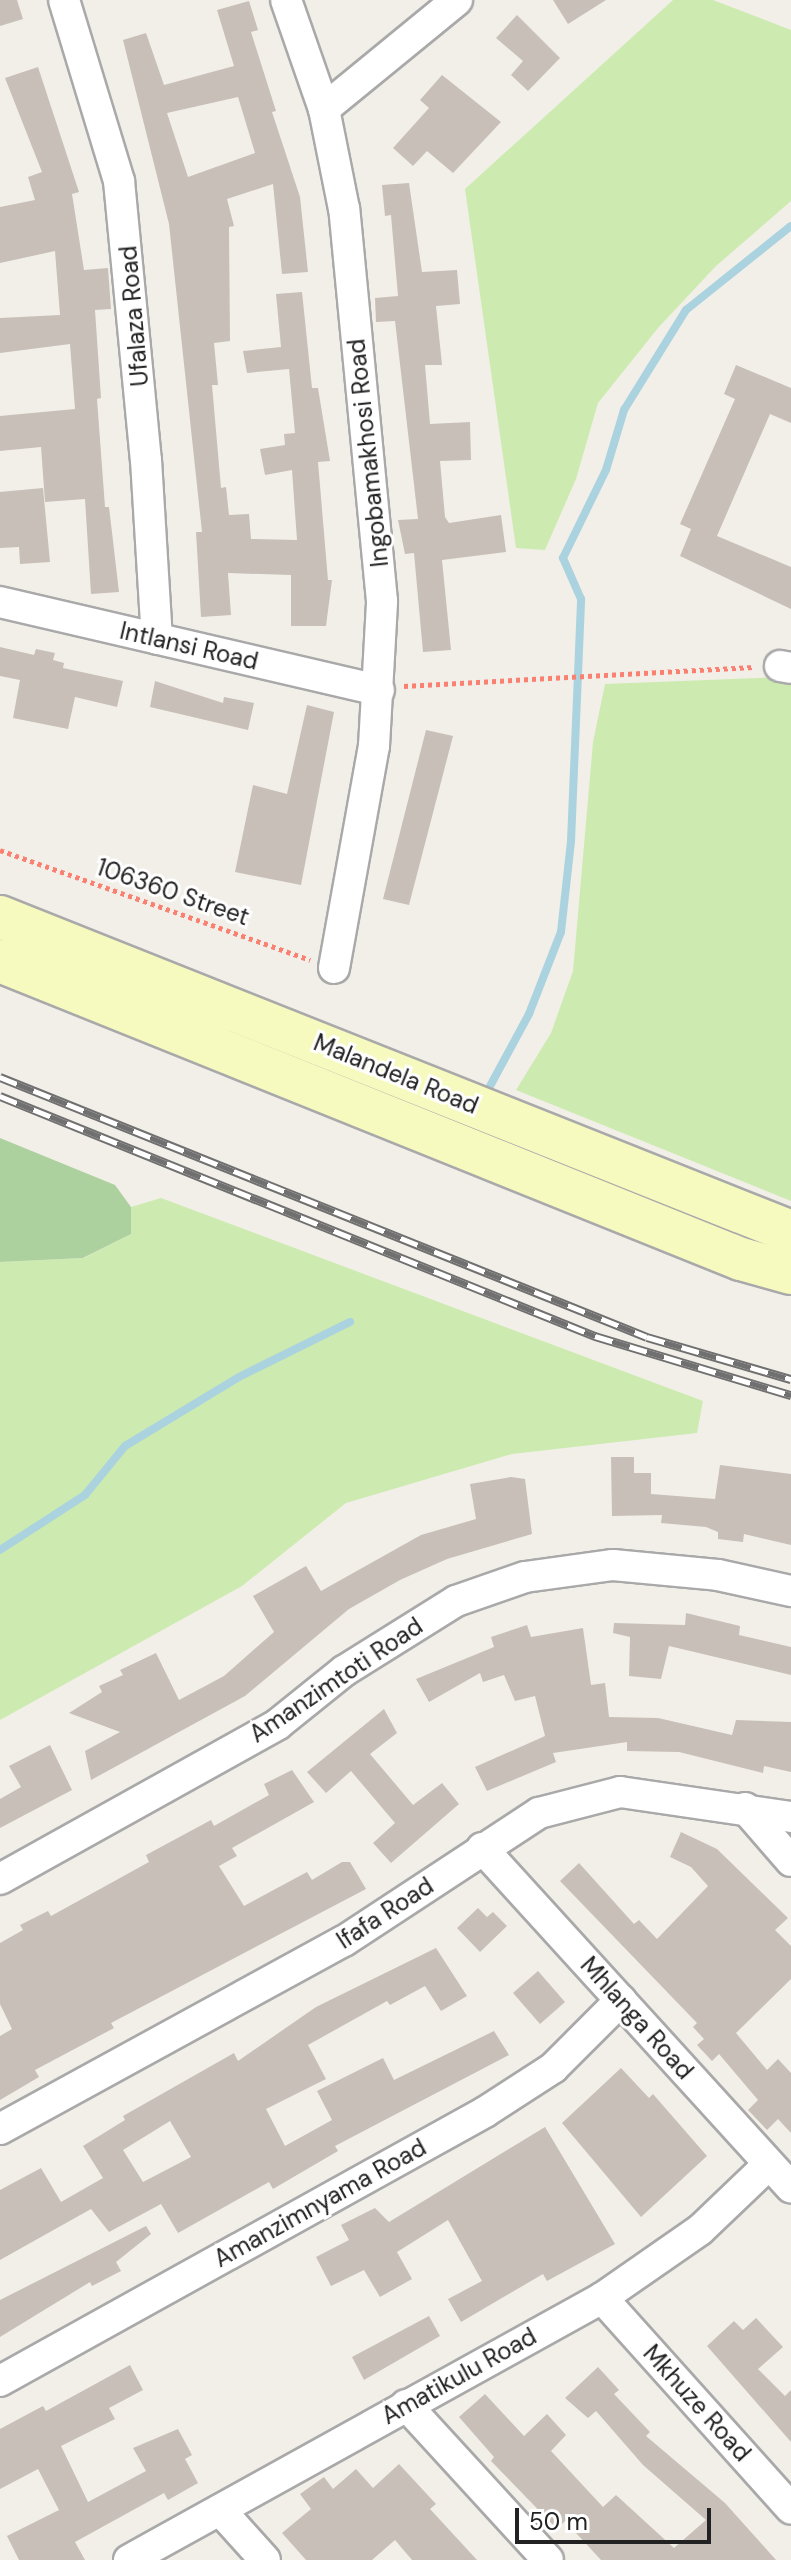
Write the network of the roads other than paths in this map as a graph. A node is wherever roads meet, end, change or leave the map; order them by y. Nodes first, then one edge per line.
1 (64, 0) edge
2 (286, 0) edge
3 (457, 0) edge
4 (324, 109) junction
5 (0, 602) edge
6 (157, 639) junction
7 (379, 690) junction
8 (0, 917) edge
9 (0, 961) edge
10 (334, 968) road end
11 (791, 1232) edge
12 (791, 1273) edge
13 (791, 1591) edge
14 (745, 1808) junction
15 (791, 1817) edge
16 (482, 1848) junction
17 (791, 1861) edge
18 (0, 1879) edge
19 (621, 2000) junction
20 (0, 2129) edge
21 (769, 2164) junction
22 (791, 2188) edge
23 (602, 2298) junction
24 (0, 2381) edge
25 (406, 2405) junction
26 (791, 2509) edge
27 (220, 2510) junction
28 (129, 2560) edge
29 (265, 2560) edge
30 (548, 2560) edge

1 - 6 street, Ufalaza Road
2 - 4 street, Ingobamakhosi Road
3 - 4 street
4 - 7 street, Ingobamakhosi Road
5 - 6 street, Intlansi Road
6 - 7 street, Intlansi Road
7 - 10 street, Ingobamakhosi Road
8 - 11 main road, Malandela Road
9 - 12 main road, Malandela Road
13 - 18 street, Amanzimtoti Road
14 - 15 street, Ifafa Road
14 - 16 street, Ifafa Road
14 - 17 street
16 - 19 street, Mhlanga Road
16 - 20 street, Ifafa Road
19 - 21 street, Mhlanga Road
19 - 24 street, Amanzimnyama Road
21 - 22 street, Mhlanga Road
21 - 23 street, Amatikulu Road
23 - 25 street, Amatikulu Road
23 - 26 street, Mkhuze Road
25 - 27 street, Amatikulu Road
25 - 30 street
27 - 28 street, Amatikulu Road
27 - 29 street

